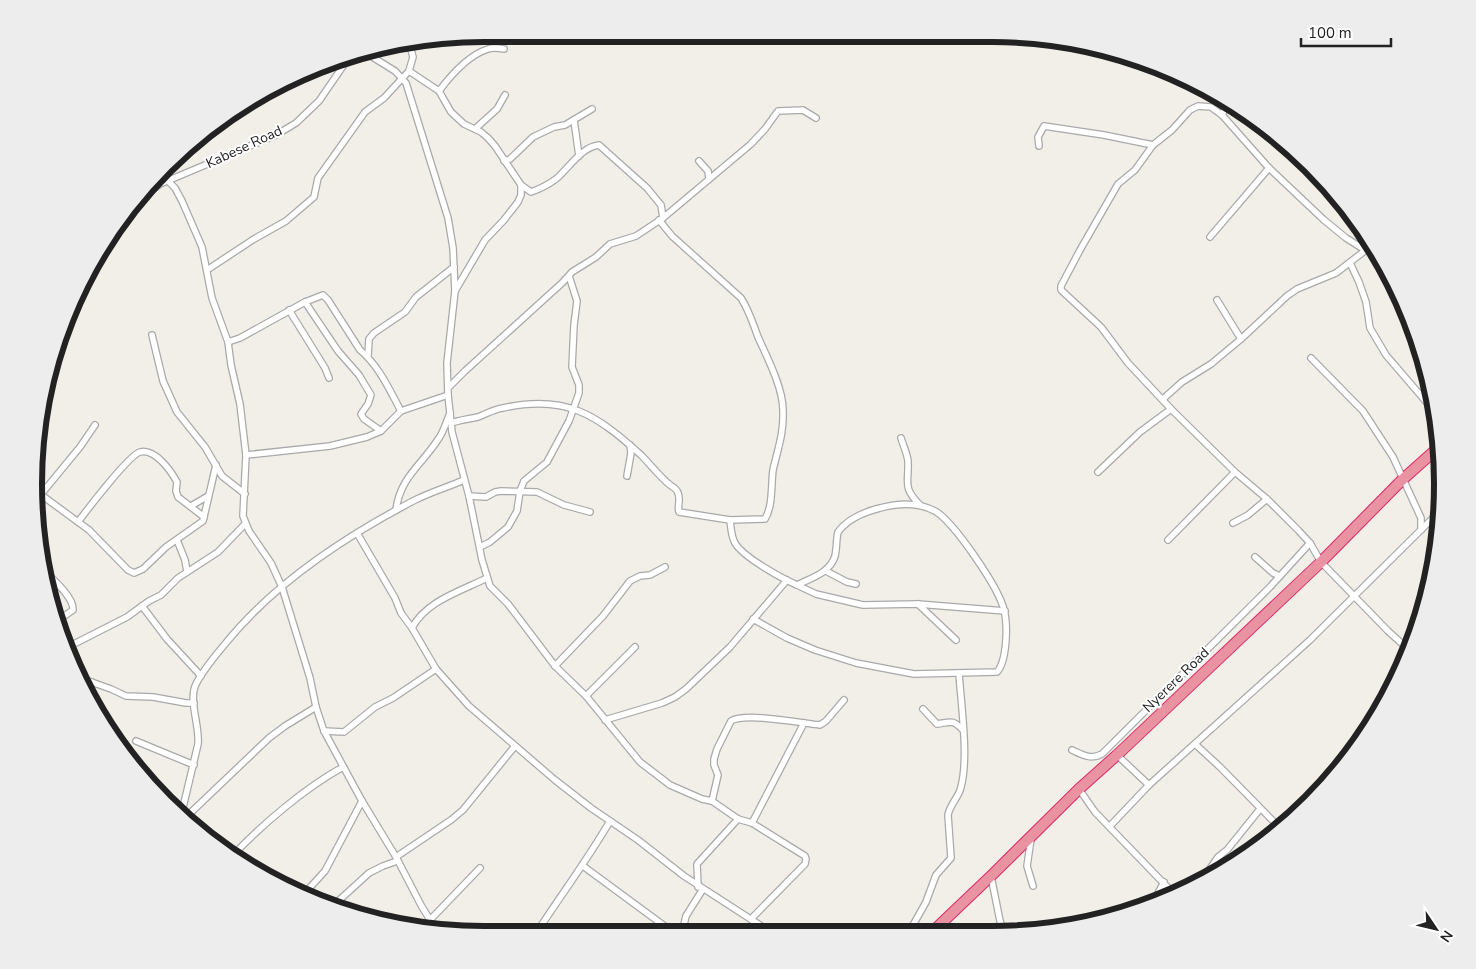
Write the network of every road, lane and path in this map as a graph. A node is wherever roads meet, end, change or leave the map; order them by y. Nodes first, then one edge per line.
1 (411, 49) edge
2 (504, 49) dead end
3 (373, 57) edge
4 (343, 66) edge
5 (409, 71) junction
6 (403, 78) junction
7 (440, 91) junction
8 (506, 96) dead end
9 (592, 109) dead end
10 (1225, 110) edge
11 (1222, 115) junction
12 (816, 118) dead end
13 (574, 120) junction
14 (475, 129) junction
15 (1153, 145) junction
16 (1039, 146) dead end
17 (579, 156) junction
18 (504, 161) junction
19 (699, 161) dead end
20 (1269, 168) junction
21 (709, 178) junction
22 (165, 179) edge
23 (168, 181) junction
24 (161, 184) edge
25 (521, 185) junction
26 (661, 219) junction
27 (1210, 238) dead end
28 (1365, 250) joint
29 (1350, 263) junction
30 (454, 267) junction
31 (207, 270) junction
32 (569, 276) junction
33 (455, 290) junction
34 (1217, 300) dead end
35 (305, 302) junction
36 (289, 310) junction
37 (152, 335) dead end
38 (1241, 339) junction
39 (228, 342) junction
40 (368, 356) junction
41 (1311, 358) dead end
42 (329, 378) dead end
43 (448, 388) junction
44 (448, 395) junction
45 (1163, 399) junction
46 (1426, 401) edge
47 (574, 409) junction
48 (1171, 409) junction
49 (401, 411) junction
50 (450, 412) junction
51 (451, 423) junction
52 (95, 425) dead end
53 (381, 431) junction
54 (901, 438) dead end
55 (630, 445) junction
56 (1433, 453) edge
57 (246, 455) junction
58 (216, 465) junction
59 (1098, 472) dead end
60 (1235, 472) junction
61 (626, 476) dead end
62 (1403, 479) junction
63 (464, 480) junction
64 (42, 492) edge
65 (520, 492) junction
66 (244, 494) junction
67 (208, 496) junction
68 (469, 496) junction
69 (42, 498) edge
70 (1267, 499) junction
71 (920, 505) junction
72 (191, 506) junction
73 (396, 510) junction
74 (590, 512) dead end
75 (204, 517) junction
76 (1432, 519) edge
77 (730, 520) junction
78 (78, 522) junction
79 (1429, 522) junction
80 (1233, 523) dead end
81 (246, 524) junction
82 (1432, 525) edge
83 (1421, 530) junction
84 (357, 533) junction
85 (177, 540) junction
86 (1168, 540) dead end
87 (1310, 543) junction
88 (480, 547) junction
89 (1255, 557) dead end
90 (1321, 562) junction
91 (665, 567) dead end
92 (826, 571) junction
93 (187, 572) junction
94 (1280, 576) junction
95 (487, 578) junction
96 (787, 580) junction
97 (53, 581) edge
98 (856, 584) dead end
99 (797, 585) junction
100 (282, 587) junction
101 (1355, 597) junction
102 (918, 604) junction
103 (142, 606) junction
104 (1005, 611) junction
105 (63, 617) edge
106 (753, 619) junction
107 (412, 628) junction
108 (956, 640) dead end
109 (73, 645) edge
110 (1403, 645) edge
111 (635, 647) dead end
112 (554, 666) junction
113 (436, 669) junction
114 (959, 673) junction
115 (201, 676) junction
116 (88, 681) edge
117 (92, 682) junction
118 (91, 685) edge
119 (586, 696) junction
120 (844, 700) dead end
121 (194, 703) junction
122 (316, 707) junction
123 (923, 709) dead end
124 (605, 720) junction
125 (804, 723) junction
126 (963, 730) junction
127 (324, 731) junction
128 (136, 741) dead end
129 (1195, 744) junction
130 (515, 746) junction
131 (1072, 750) dead end
132 (1117, 755) junction
133 (194, 765) junction
134 (343, 767) junction
135 (1149, 785) junction
136 (1078, 789) junction
137 (362, 800) junction
138 (712, 801) junction
139 (183, 808) edge
140 (1260, 809) junction
141 (190, 814) edge
142 (738, 819) junction
143 (610, 821) junction
144 (752, 823) junction
145 (1275, 823) edge
146 (1110, 826) junction
147 (1031, 837) junction
148 (237, 851) edge
149 (396, 859) junction
150 (583, 866) junction
151 (480, 868) dead end
152 (1210, 868) edge
153 (991, 876) junction
154 (1164, 882) junction
155 (1033, 886) dead end
156 (701, 888) junction
157 (1170, 889) edge
158 (308, 890) edge
159 (1157, 894) edge
160 (338, 901) edge
161 (751, 919) junction
162 (430, 920) junction
163 (432, 924) edge
164 (541, 926) edge
165 (664, 926) edge
166 (684, 926) edge
167 (762, 926) edge
168 (912, 926) edge
169 (938, 926) edge
170 (1002, 926) edge

1 - 5 street
2 - 7 street
3 - 6 street
4 - 23 street, Kabese Road
5 - 6 street
5 - 7 street
6 - 30 street
6 - 31 street
7 - 14 street
8 - 14 street
9 - 13 street
10 - 11 street
11 - 15 street
11 - 20 street
12 - 21 street
13 - 17 street
13 - 18 street
14 - 18 street
15 - 16 street
15 - 45 street
17 - 25 street
17 - 26 street
18 - 25 street
19 - 21 street
20 - 27 street
20 - 28 street
21 - 26 street
22 - 23 street
23 - 24 street, Kabese Road
23 - 31 street
25 - 33 street
26 - 32 street
26 - 77 street
28 - 29 street
29 - 38 street
29 - 46 street
30 - 33 street
30 - 40 street
31 - 39 street
32 - 43 street
32 - 47 street
33 - 43 street
34 - 38 street
35 - 36 street
35 - 40 street
35 - 53 street
36 - 39 street
36 - 42 street
37 - 58 street
38 - 45 street
39 - 57 street
40 - 49 street
41 - 62 street
43 - 44 street
44 - 49 street
44 - 50 street
45 - 48 street
47 - 51 street
47 - 55 street
47 - 65 street
48 - 59 street
48 - 60 street
49 - 53 street
50 - 51 street
50 - 73 street
51 - 63 street
52 - 64 street
53 - 57 street
54 - 71 street
55 - 61 street
55 - 77 street
56 - 62 highway, Nyerere Road
57 - 66 street
58 - 66 street
58 - 67 street
60 - 70 street
60 - 86 street
62 - 83 street
62 - 90 highway, Nyerere Road
63 - 68 street
63 - 73 street
65 - 68 street
65 - 74 street
65 - 88 street
66 - 81 street
67 - 72 street
67 - 75 street
68 - 88 street
69 - 78 street
70 - 80 street
70 - 87 street
71 - 92 street
71 - 104 street
72 - 75 street
72 - 78 street
73 - 84 street
75 - 85 street
76 - 79 street
77 - 96 street
78 - 85 street
79 - 82 street
79 - 83 street
81 - 93 street
81 - 100 street
83 - 101 street
84 - 100 street
84 - 107 street
85 - 93 street
87 - 90 street
87 - 94 street
88 - 95 street
89 - 94 street
90 - 101 street
90 - 132 highway, Nyerere Road
91 - 112 street
92 - 98 street
92 - 99 street
93 - 103 street
94 - 131 street
95 - 107 street
95 - 112 street
96 - 99 street
96 - 106 street
97 - 105 street
99 - 102 street
100 - 115 street
100 - 122 street
101 - 110 street
101 - 129 street
102 - 104 street
102 - 108 street
103 - 109 street
103 - 115 street
104 - 114 street
106 - 114 street
106 - 124 street
107 - 113 street
111 - 119 street
112 - 119 street
113 - 127 street
113 - 130 street
114 - 126 street
115 - 121 street
116 - 117 street
117 - 118 street
117 - 121 street
119 - 124 street
120 - 125 street
121 - 133 street
122 - 127 street
122 - 141 street
123 - 126 street
124 - 138 street
125 - 138 street
125 - 144 street
126 - 168 street
127 - 134 street
128 - 133 street
129 - 135 street
129 - 140 street
130 - 143 street
130 - 149 street
132 - 135 street
132 - 136 highway, Nyerere Road
133 - 139 street
134 - 137 street
134 - 148 street
135 - 146 street
136 - 146 street
136 - 147 highway, Nyerere Road
137 - 149 street
137 - 158 street
138 - 142 street
140 - 145 street
140 - 152 street
142 - 144 street
142 - 156 street
143 - 150 street
143 - 156 street
144 - 161 street
146 - 154 street
147 - 153 highway, Nyerere Road
147 - 155 street
149 - 160 street
149 - 162 street
150 - 164 street
150 - 165 street
151 - 162 street
153 - 169 highway, Nyerere Road
153 - 170 street
154 - 157 street
154 - 159 street
156 - 161 street
156 - 166 street
161 - 167 street
162 - 163 street

